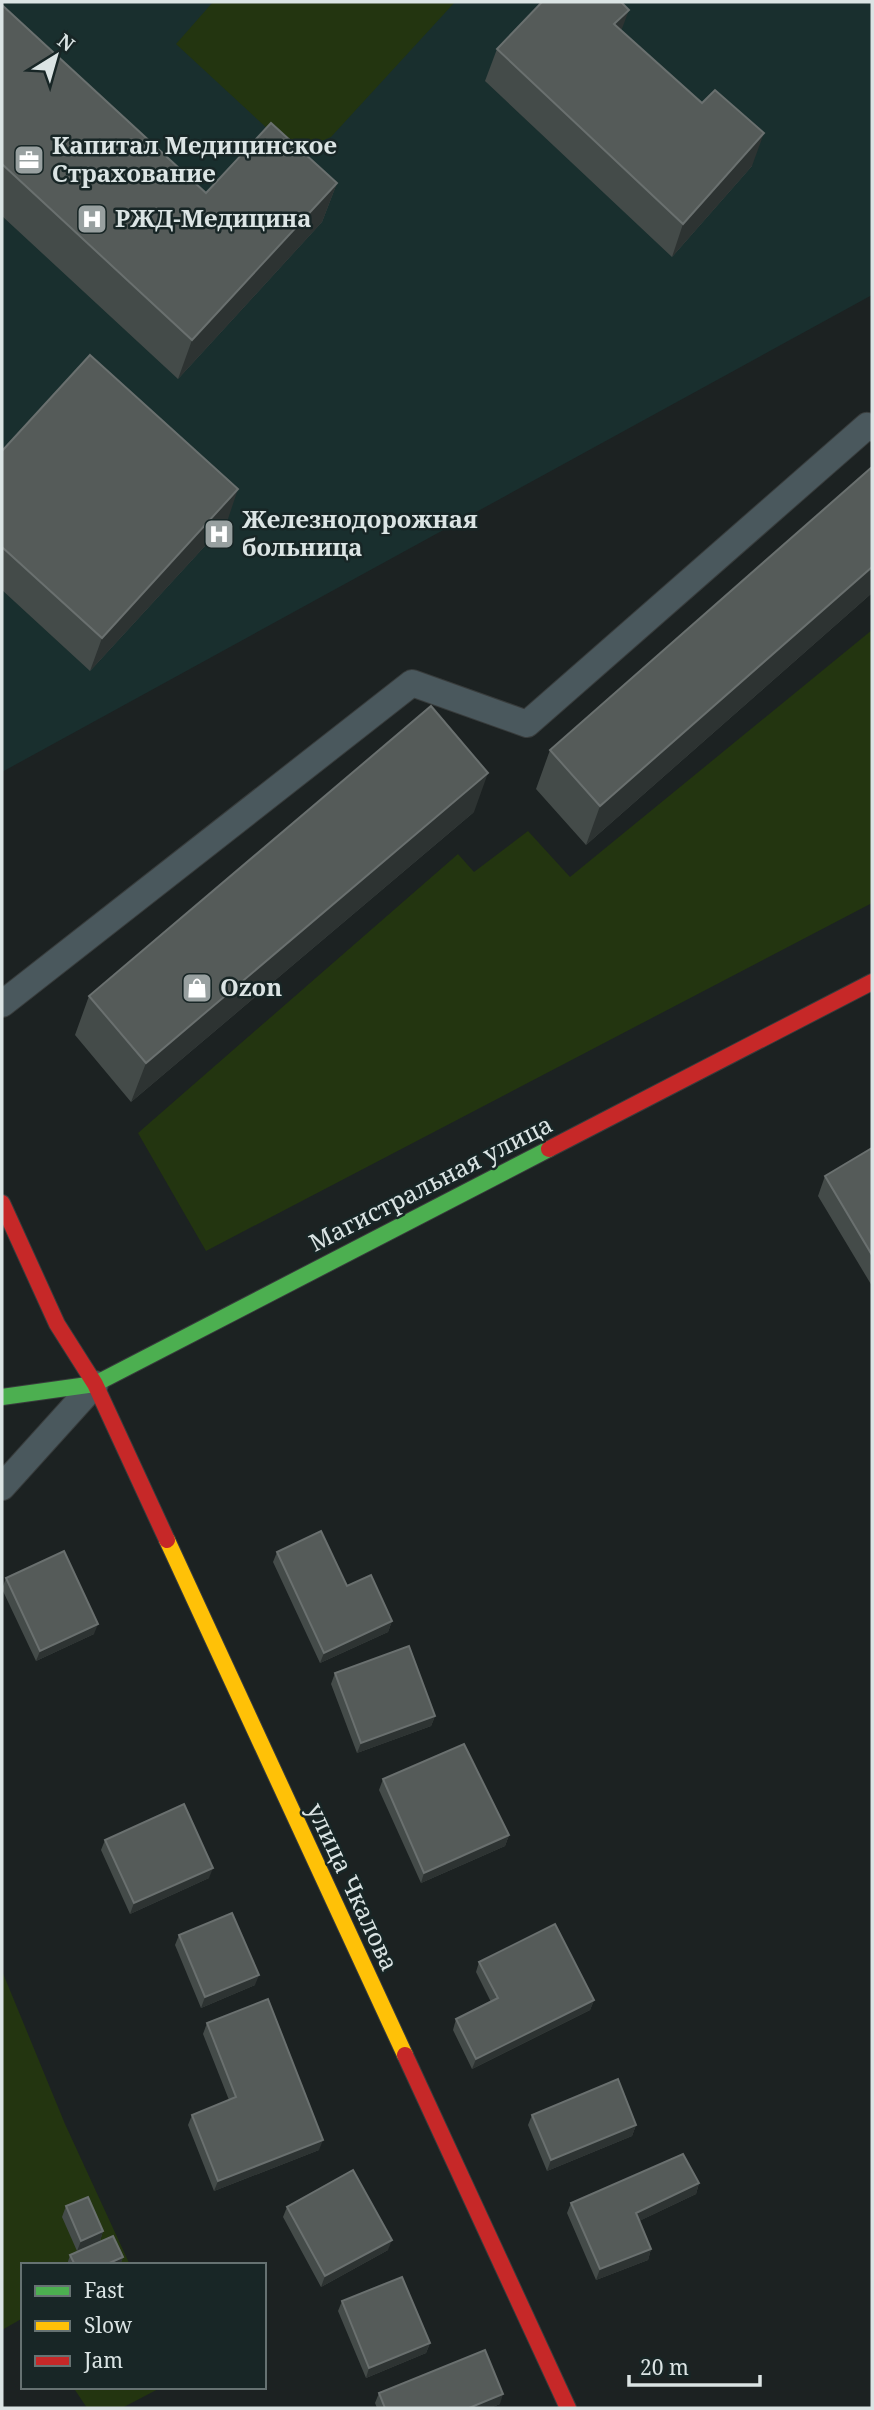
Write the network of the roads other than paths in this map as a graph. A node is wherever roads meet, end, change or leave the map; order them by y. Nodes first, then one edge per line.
1 (872, 428) edge
2 (872, 982) edge
3 (2, 1004) edge
4 (2, 1203) edge
5 (95, 1384) junction
6 (2, 1397) edge
7 (2, 1488) edge
8 (568, 2408) edge

1 - 3 lane
2 - 5 street, Магистральная улица
4 - 5 street, улица Чкалова
5 - 6 street, Магистральная улица
5 - 7 lane
5 - 8 street, улица Чкалова

